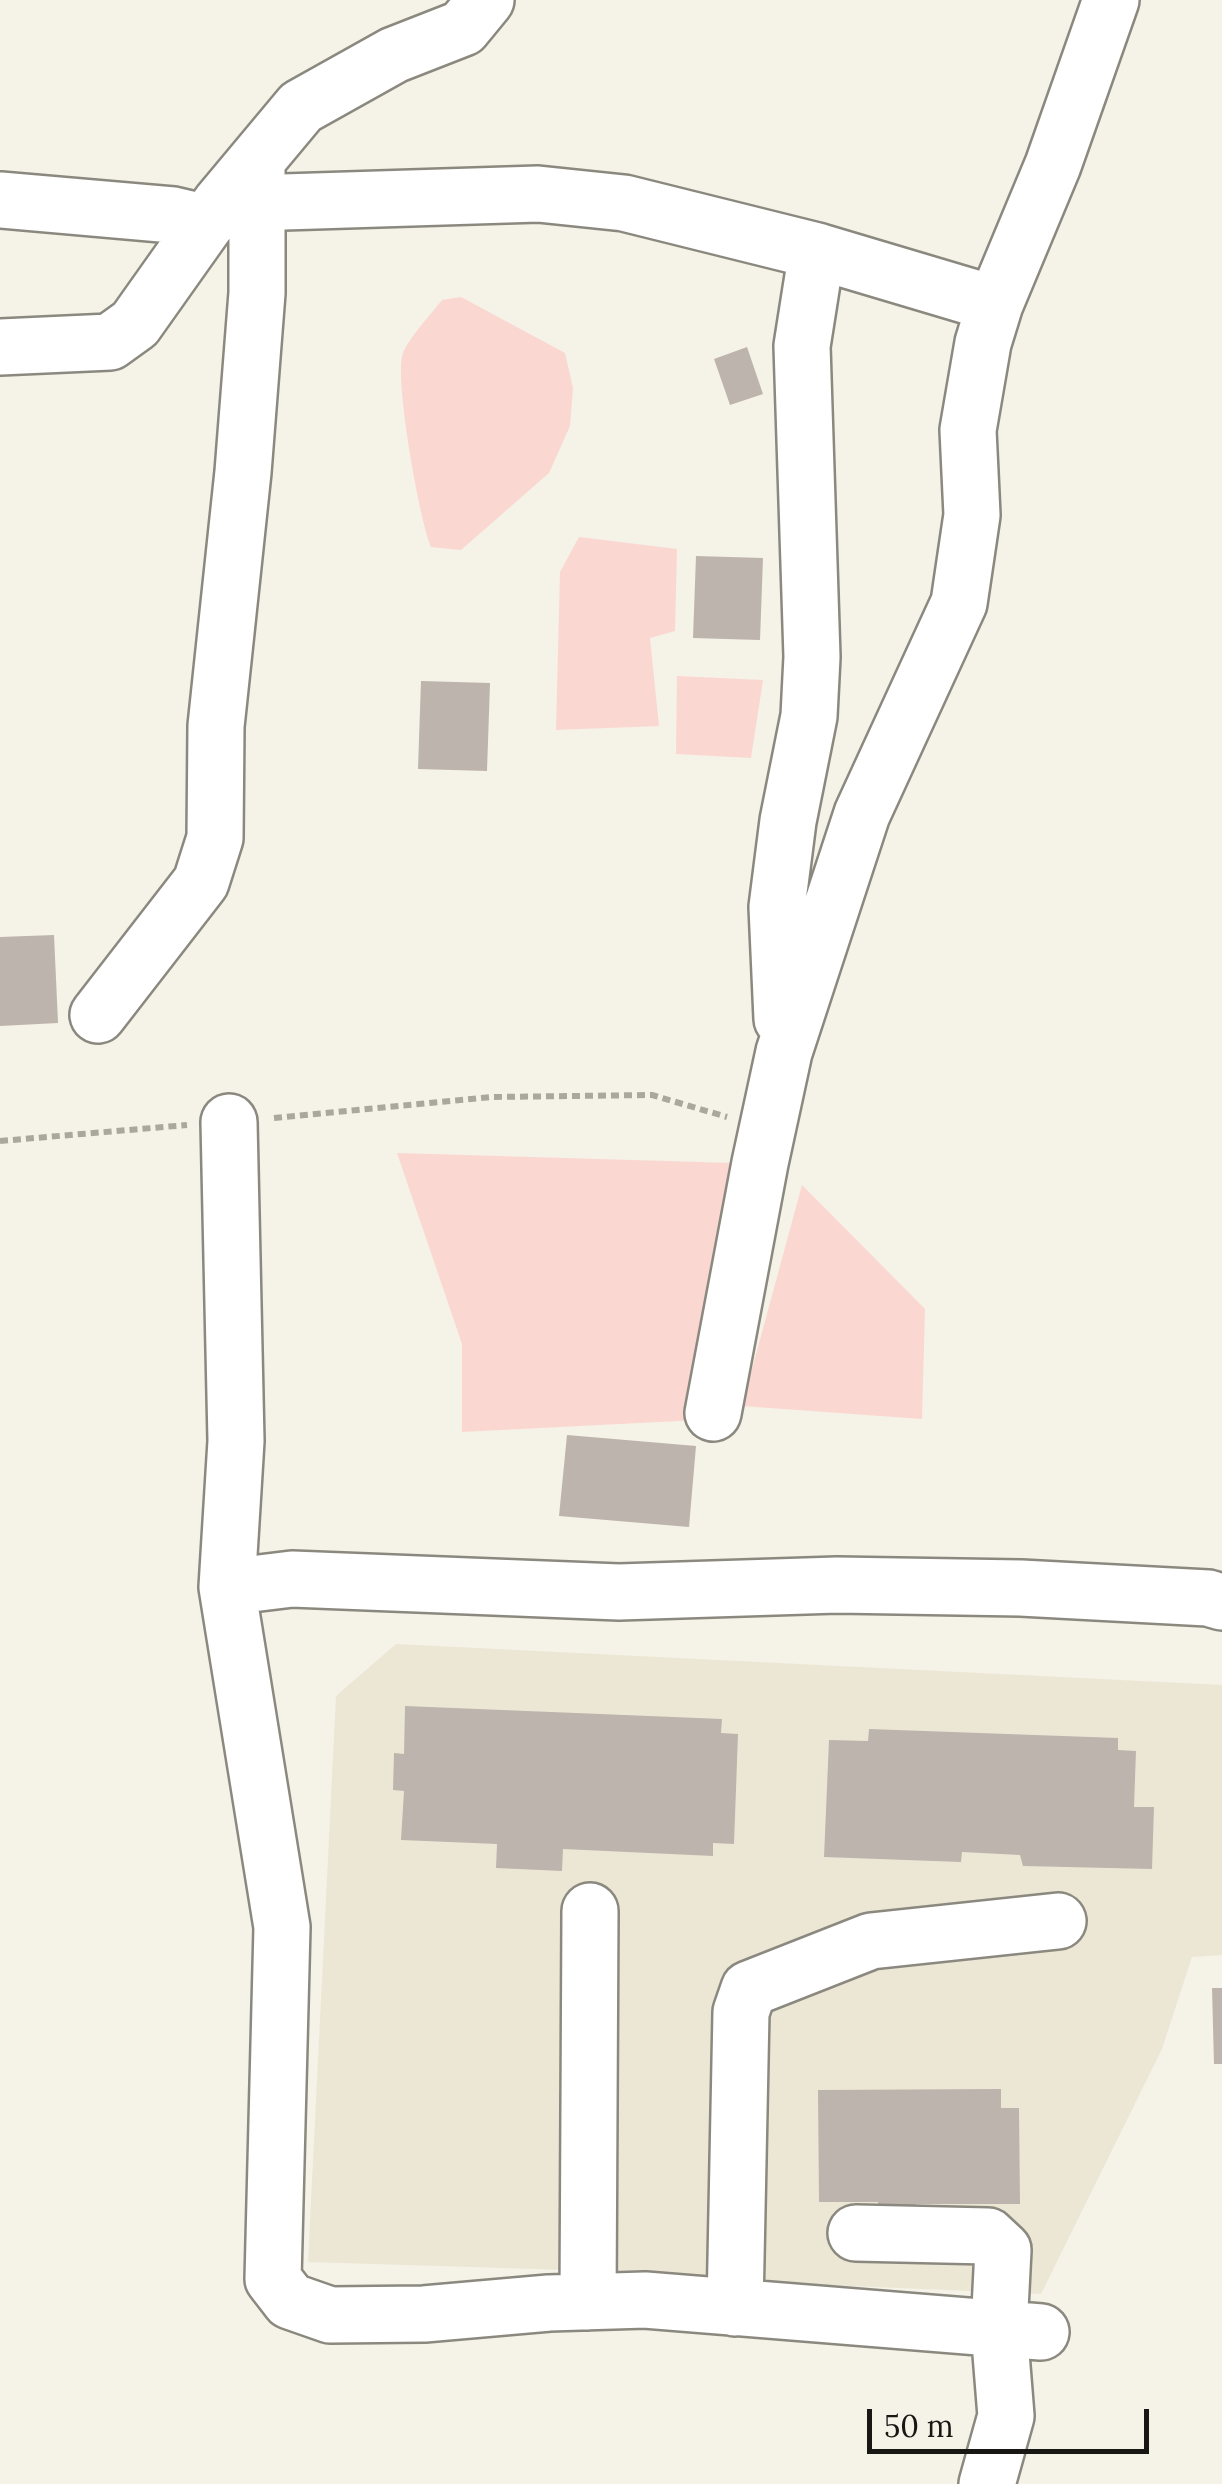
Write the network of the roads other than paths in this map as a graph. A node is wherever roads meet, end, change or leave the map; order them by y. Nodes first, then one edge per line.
1 (486, 0) edge
2 (1111, 0) edge
3 (235, 197) junction
4 (0, 200) edge
5 (817, 251) junction
6 (996, 304) junction
7 (0, 347) edge
8 (98, 1015) dead end
9 (784, 1052) junction
10 (229, 1122) road end
11 (714, 1413) dead end
12 (227, 1587) junction
13 (1222, 1602) edge
14 (590, 1911) dead end
15 (1058, 1921) dead end
16 (856, 2233) dead end
17 (588, 2302) junction
18 (735, 2308) junction
19 (1020, 2330) junction
20 (987, 2484) edge

1 - 3 street
2 - 6 street
3 - 4 street
3 - 5 street
3 - 7 street
3 - 8 street
5 - 6 street
5 - 9 street
6 - 9 street
9 - 11 street
10 - 12 street
12 - 13 street
12 - 17 street
14 - 17 street
15 - 18 street
16 - 19 street
17 - 18 street
18 - 19 street
19 - 20 street

